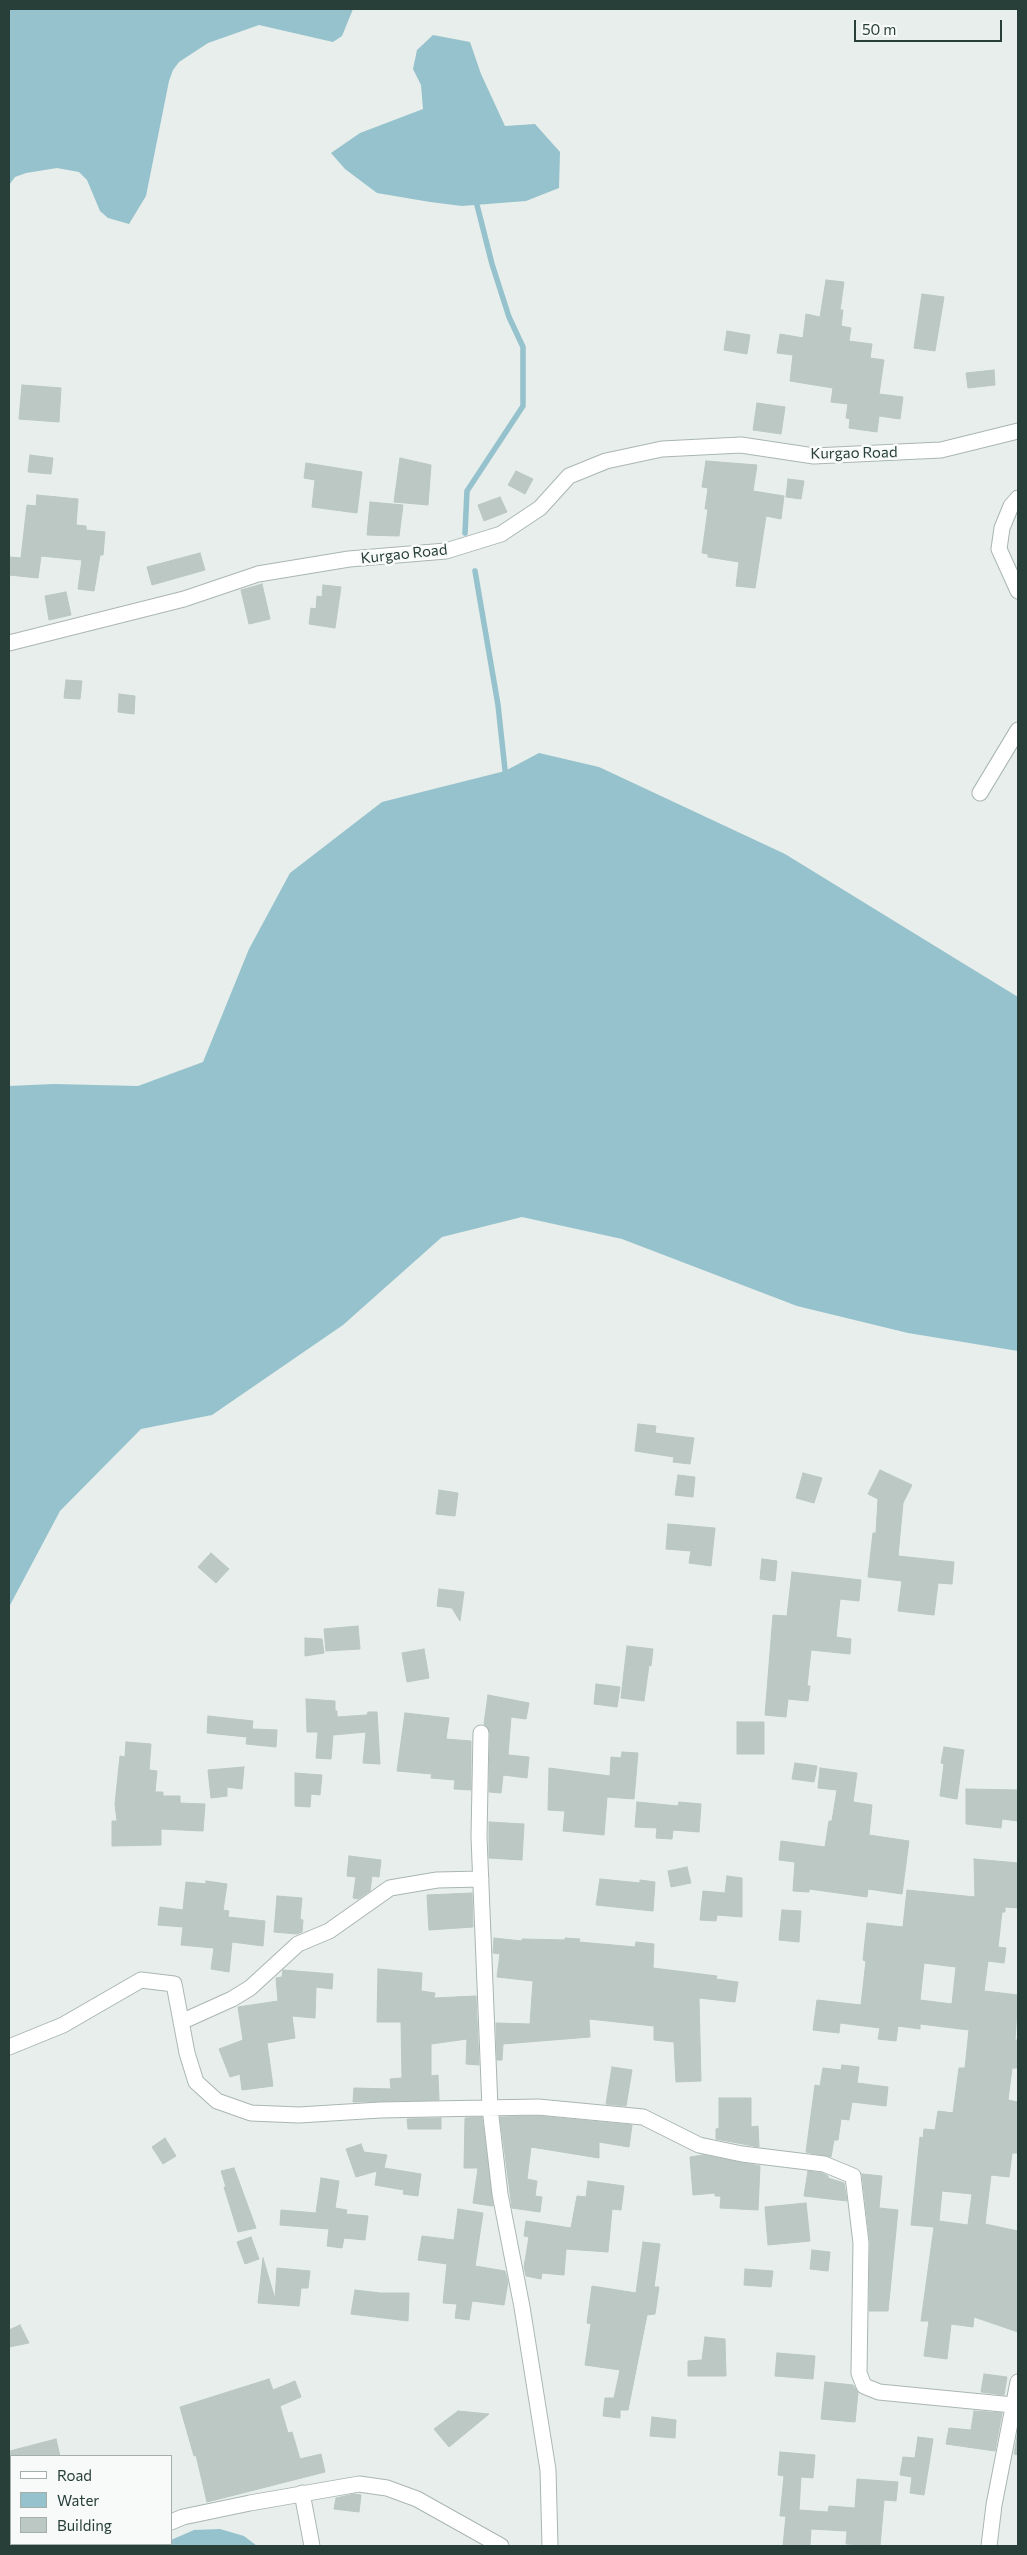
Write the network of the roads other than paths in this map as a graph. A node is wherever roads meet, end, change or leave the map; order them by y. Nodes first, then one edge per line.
1 (1018, 430) edge
2 (1018, 498) edge
3 (1018, 591) edge
4 (9, 643) edge
5 (1018, 730) edge
6 (980, 793) dead end
7 (481, 1734) dead end
8 (481, 1879) junction
9 (182, 2022) junction
10 (9, 2047) edge
11 (490, 2108) junction
12 (1018, 2382) edge
13 (1013, 2405) junction
14 (302, 2493) junction
15 (172, 2522) edge
16 (312, 2546) edge
17 (501, 2546) edge
18 (550, 2546) edge
19 (989, 2546) edge

1 - 4 street, Kurgao Road
2 - 3 street
5 - 6 street
7 - 8 street
8 - 9 street
8 - 11 street
9 - 10 street
9 - 11 street
11 - 13 street
11 - 18 street
12 - 13 street
13 - 19 street
14 - 15 street
14 - 16 street
14 - 17 street

